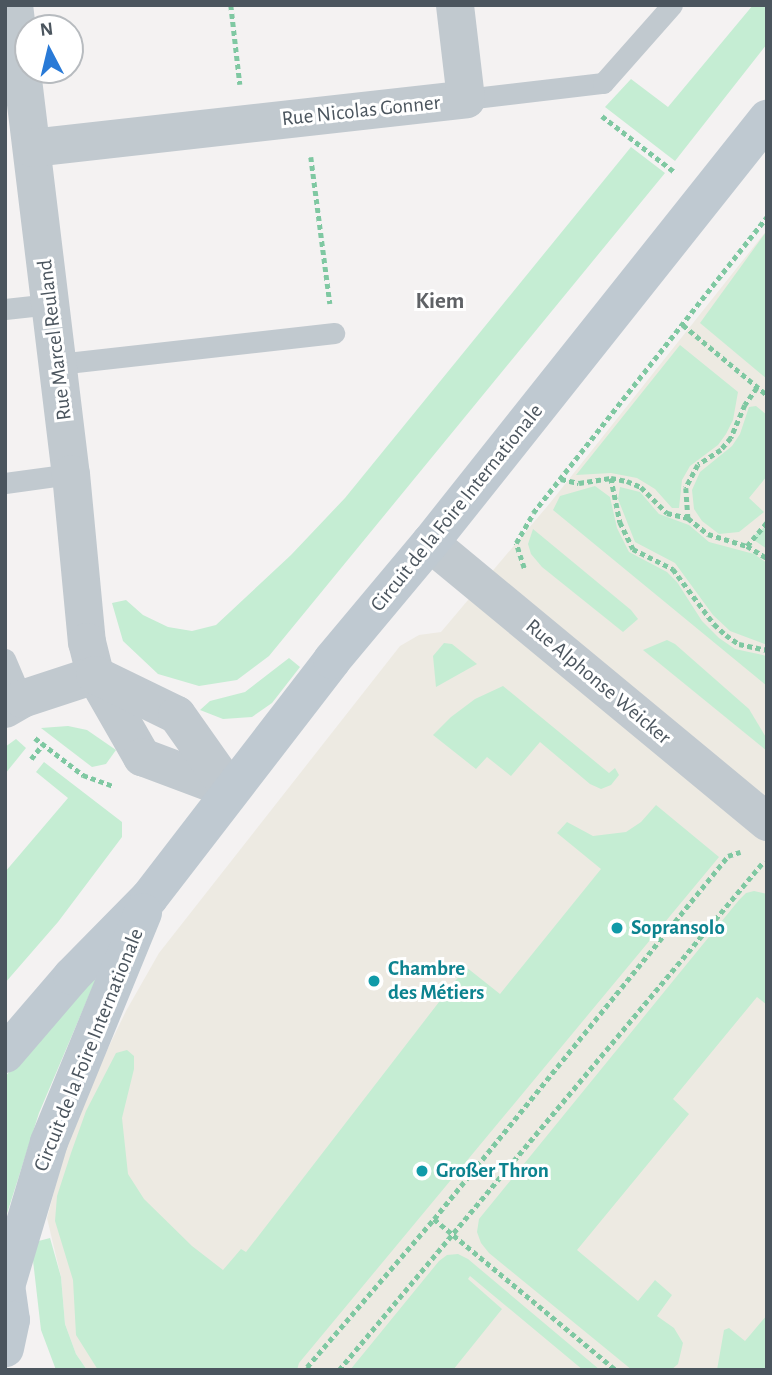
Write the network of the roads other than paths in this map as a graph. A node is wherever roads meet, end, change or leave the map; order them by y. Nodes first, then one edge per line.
1 (14, 5) edge
2 (455, 5) edge
3 (672, 5) edge
4 (466, 99) junction
5 (767, 119) edge
6 (22, 138) edge
7 (51, 304) junction
8 (5, 309) edge
9 (334, 333) road end
10 (58, 364) junction
11 (71, 474) junction
12 (5, 483) edge
13 (430, 543) junction
14 (5, 659) edge
15 (95, 675) junction
16 (17, 713) edge
17 (230, 790) junction
18 (767, 822) edge
19 (149, 898) junction
20 (5, 1054) edge
21 (6, 1281) edge
22 (5, 1348) edge
23 (5, 1357) edge
24 (18, 1370) edge

1 - 6 street, Rue Marcel Reuland
2 - 4 street, Rue Nicolas Gonner
3 - 4 lane
4 - 6 street, Rue Nicolas Gonner
5 - 13 street, Circuit de la Foire Internationale
6 - 7 street, Rue Marcel Reuland
7 - 8 lane
7 - 10 street, Rue Marcel Reuland
9 - 10 lane
10 - 11 street, Rue Marcel Reuland
11 - 12 lane
11 - 15 street, Rue Marcel Reuland
13 - 17 street, Circuit de la Foire Internationale
13 - 18 street, Rue Alphonse Weicker
14 - 16 lane
15 - 16 street
15 - 17 street
15 - 17 street, Rue Marcel Reuland
17 - 19 street, Circuit de la Foire Internationale
19 - 20 street, Circuit de la Foire Internationale
19 - 21 street, Circuit de la Foire Internationale
21 - 22 street
23 - 24 street

